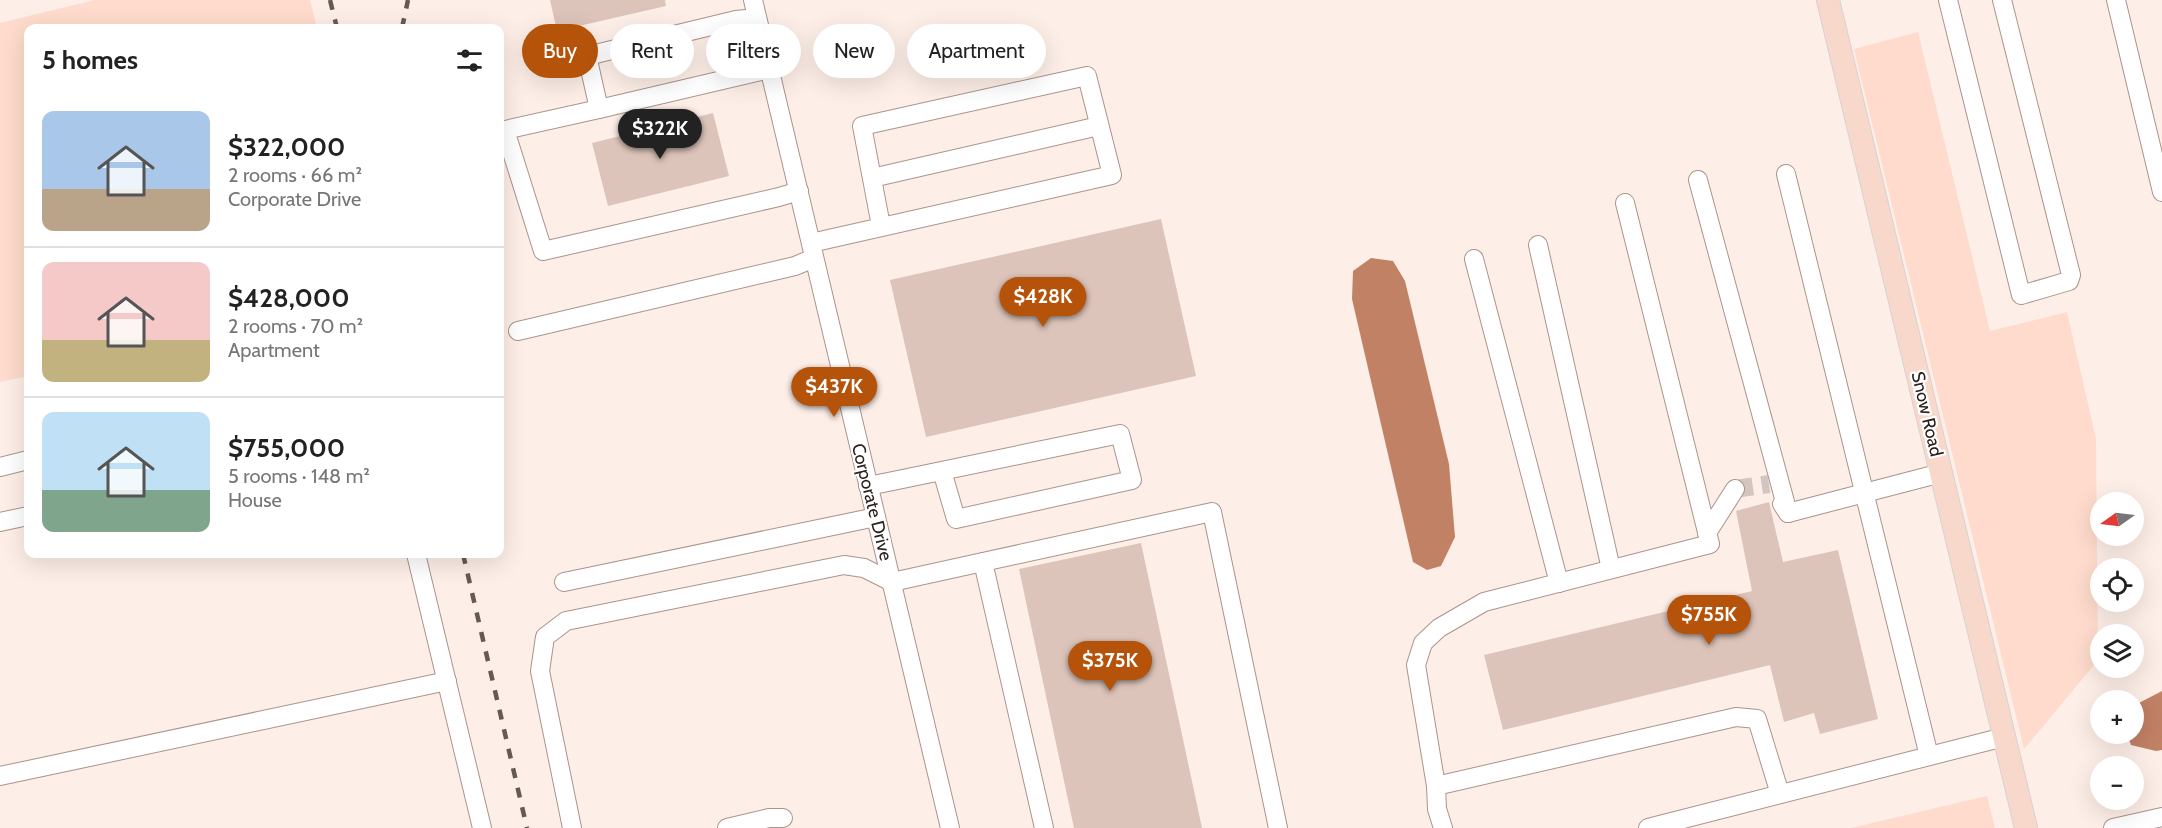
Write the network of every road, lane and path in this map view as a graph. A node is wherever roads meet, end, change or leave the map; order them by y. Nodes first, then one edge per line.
1 (753, 0) edge
2 (1828, 0) edge
3 (1948, 0) edge
4 (2002, 0) edge
5 (2116, 0) edge
6 (757, 18) junction
7 (758, 24) edge
8 (731, 78) edge
9 (771, 78) edge
10 (599, 109) junction
11 (1099, 126) junction
12 (1786, 174) dead end
13 (872, 178) junction
14 (1698, 180) dead end
15 (799, 191) junction
16 (2162, 192) edge
17 (1625, 203) dead end
18 (881, 226) junction
19 (1538, 245) dead end
20 (812, 250) junction
21 (1474, 259) dead end
22 (518, 331) dead end
23 (24, 461) edge
24 (0, 467) edge
25 (942, 471) junction
26 (1941, 472) junction
27 (1768, 484) dead end
28 (868, 486) junction
29 (1735, 489) dead end
30 (1865, 492) junction
31 (1788, 513) junction
32 (24, 517) edge
33 (876, 517) junction
34 (0, 522) edge
35 (1707, 533) junction
36 (417, 558) edge
37 (983, 562) junction
38 (1611, 569) junction
39 (564, 582) dead end
40 (892, 582) junction
41 (1559, 583) junction
42 (447, 681) junction
43 (2004, 737) junction
44 (1929, 756) junction
45 (0, 776) edge
46 (1436, 786) junction
47 (1780, 794) junction
48 (2162, 817) edge
49 (783, 818) dead end
50 (482, 828) edge
51 (572, 828) edge
52 (727, 828) edge
53 (950, 828) edge
54 (1044, 828) edge
55 (1278, 828) edge
56 (1443, 828) edge
57 (1648, 828) edge
58 (2026, 828) edge
59 (2114, 828) edge

1 - 6 street, Corporate Drive
2 - 26 main road, Snow Road
3 - 4 street
5 - 16 street
6 - 7 street, Corporate Drive
6 - 10 street
8 - 10 street
9 - 15 street, Corporate Drive
10 - 15 street
11 - 13 street
11 - 13 street
11 - 18 street
12 - 30 street
13 - 18 street
14 - 31 street
15 - 20 street, Corporate Drive
17 - 35 street
18 - 20 street
19 - 38 street
20 - 22 street
20 - 28 street, Corporate Drive
21 - 41 street
23 - 24 street
25 - 25 street
25 - 28 street
26 - 30 street
26 - 43 main road, Snow Road
27 - 31 street
28 - 33 street, Corporate Drive
29 - 35 street
30 - 31 street
30 - 44 street
32 - 34 street
33 - 39 street
33 - 40 street, Corporate Drive
35 - 38 street
36 - 42 street
37 - 40 street
37 - 54 street
37 - 55 street
38 - 41 street
40 - 51 street
40 - 53 street, Corporate Drive
41 - 46 street
42 - 45 street
42 - 50 street
43 - 44 street
43 - 58 main road, Snow Road
44 - 47 street
46 - 47 street
46 - 56 street
47 - 57 street
48 - 59 street
49 - 52 street

